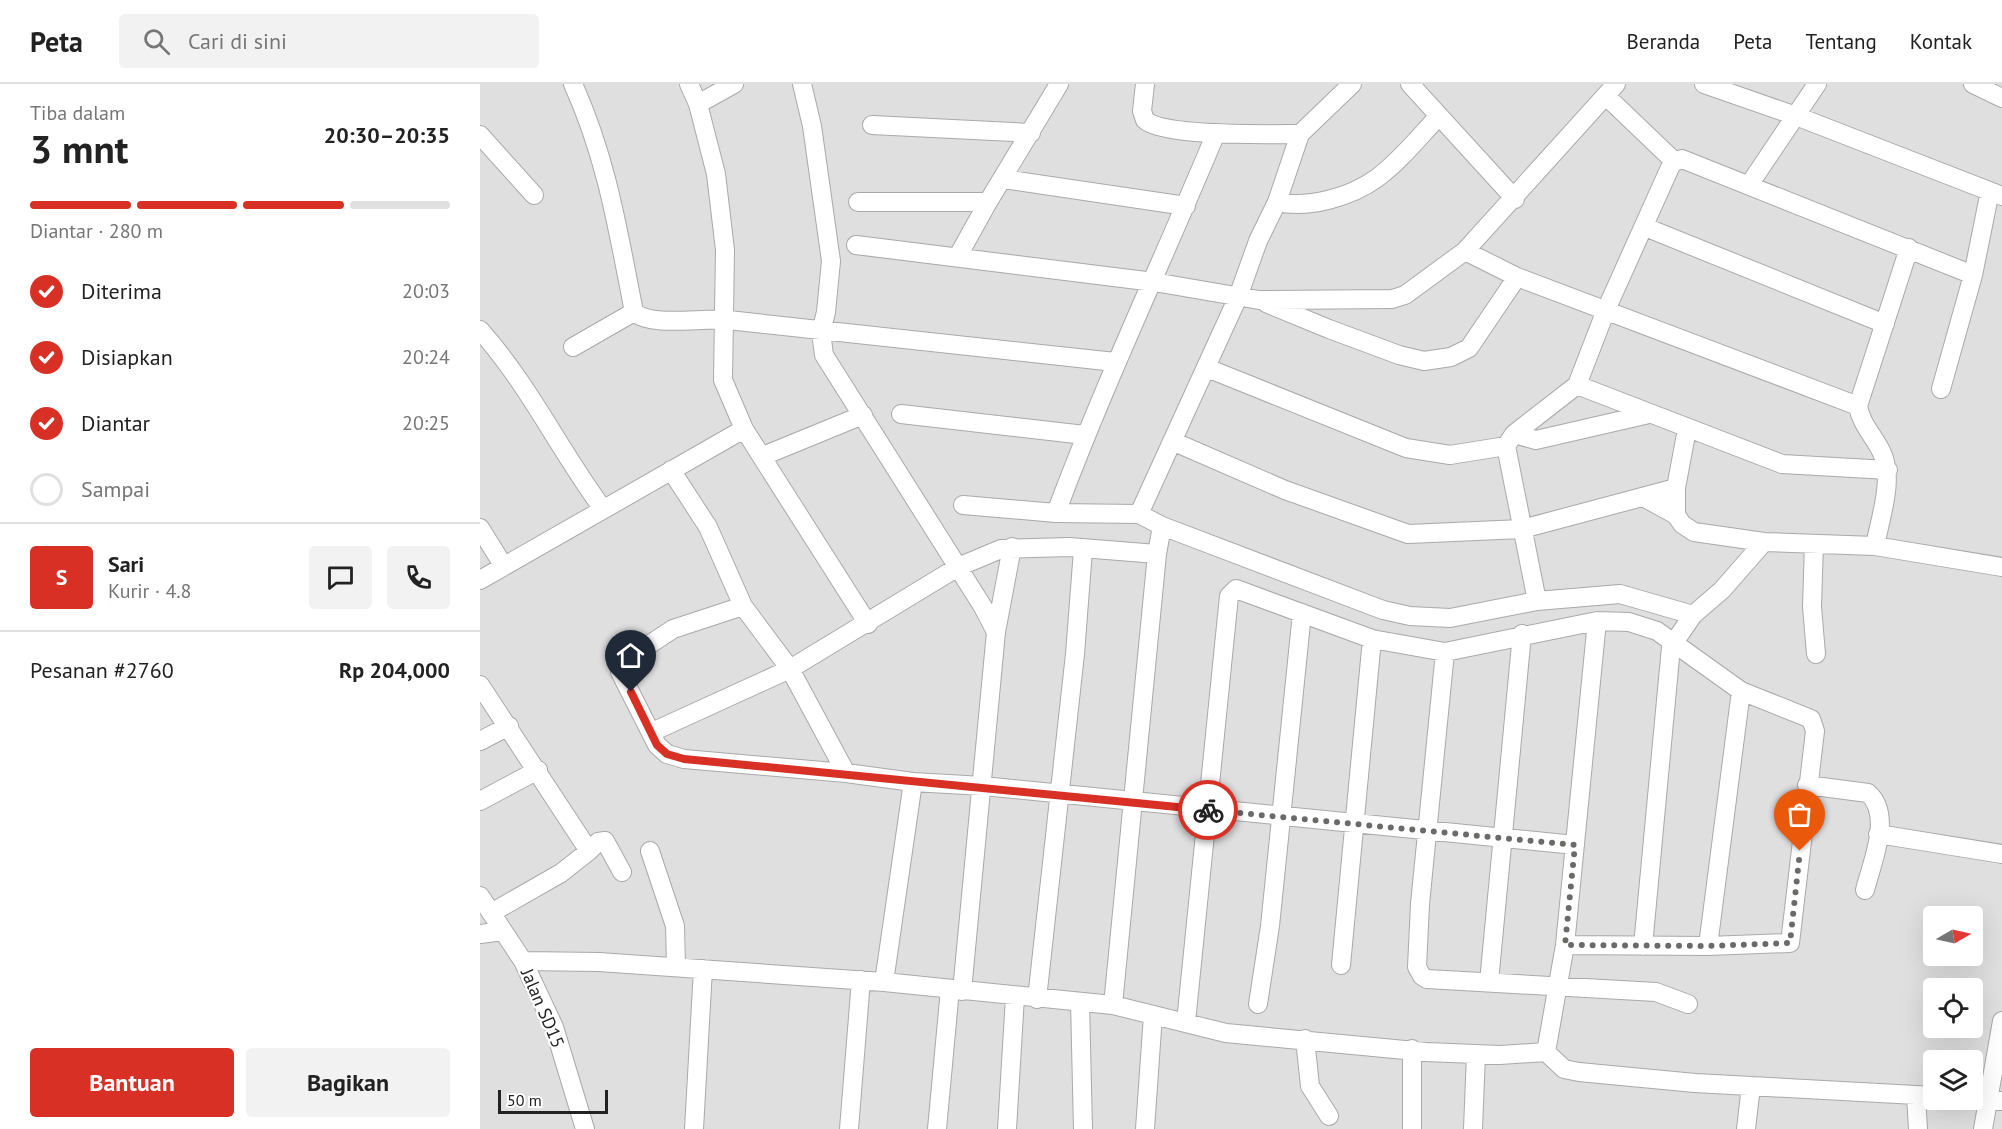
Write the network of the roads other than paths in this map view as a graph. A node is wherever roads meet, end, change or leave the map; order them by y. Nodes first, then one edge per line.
1 (573, 84) edge
2 (689, 84) edge
3 (734, 84) edge
4 (802, 84) edge
5 (1059, 84) edge
6 (1145, 84) edge
7 (1352, 84) edge
8 (1410, 84) edge
9 (1704, 84) edge
10 (1817, 84) edge
11 (1973, 84) edge
12 (1611, 90) edge
13 (2002, 98) edge
14 (698, 104) junction
15 (1439, 116) junction
16 (1796, 116) junction
17 (872, 125) dead end
18 (1031, 133) junction
19 (1216, 133) junction
20 (1300, 134) junction
21 (480, 135) edge
22 (1674, 161) junction
23 (1004, 179) junction
24 (1749, 185) junction
25 (1996, 194) edge
26 (534, 195) dead end
27 (1515, 199) junction
28 (858, 202) dead end
29 (988, 202) junction
30 (1277, 202) junction
31 (1186, 206) junction
32 (1645, 227) junction
33 (856, 245) dead end
34 (1909, 248) junction
35 (1465, 251) junction
36 (958, 256) junction
37 (1973, 275) junction
38 (1518, 277) junction
39 (1154, 282) junction
40 (1238, 297) junction
41 (1259, 300) junction
42 (1606, 310) junction
43 (634, 312) junction
44 (724, 319) junction
45 (1885, 324) junction
46 (480, 330) edge
47 (829, 333) junction
48 (573, 346) dead end
49 (1115, 362) junction
50 (1207, 368) junction
51 (1577, 385) junction
52 (1941, 389) dead end
53 (1858, 406) junction
54 (900, 414) dead end
55 (1649, 414) junction
56 (863, 415) junction
57 (744, 429) junction
58 (1687, 429) junction
59 (1085, 435) junction
60 (1510, 440) junction
61 (1172, 441) junction
62 (763, 456) junction
63 (671, 470) junction
64 (1888, 470) junction
65 (1676, 488) junction
66 (1642, 497) junction
67 (963, 505) dead end
68 (603, 510) junction
69 (1056, 513) junction
70 (1139, 514) junction
71 (1676, 514) junction
72 (480, 528) edge
73 (1522, 529) junction
74 (1160, 540) junction
75 (1764, 542) junction
76 (1814, 544) junction
77 (1875, 546) junction
78 (1012, 547) junction
79 (1083, 549) junction
80 (503, 565) junction
81 (1995, 566) edge
82 (958, 567) junction
83 (480, 580) edge
84 (1537, 601) junction
85 (743, 606) junction
86 (1302, 613) junction
87 (1691, 618) junction
88 (1597, 621) junction
89 (868, 624) junction
90 (996, 632) junction
91 (1522, 634) junction
92 (1675, 638) junction
93 (1372, 639) junction
94 (1445, 652) junction
95 (1816, 654) dead end
96 (790, 669) junction
97 (480, 685) edge
98 (1741, 691) junction
99 (509, 726) junction
100 (652, 732) junction
101 (480, 741) edge
102 (538, 770) junction
103 (846, 773) junction
104 (913, 782) junction
105 (1807, 785) junction
106 (983, 786) junction
107 (1059, 794) junction
108 (480, 801) edge
109 (1132, 801) junction
110 (1206, 809) junction
111 (1281, 816) junction
112 (1354, 824) junction
113 (1428, 831) junction
114 (1878, 834) junction
115 (1501, 839) junction
116 (1575, 845) junction
117 (589, 850) junction
118 (650, 850) dead end
119 (2002, 854) edge
120 (622, 872) dead end
121 (1865, 890) dead end
122 (480, 896) edge
123 (491, 913) junction
124 (503, 930) junction
125 (480, 934) edge
126 (1565, 945) junction
127 (1643, 946) junction
128 (1708, 946) junction
129 (523, 961) junction
130 (1341, 965) dead end
131 (676, 967) junction
132 (703, 969) junction
133 (861, 980) junction
134 (884, 982) junction
135 (1489, 982) junction
136 (1558, 986) junction
137 (956, 990) junction
138 (1015, 997) junction
139 (1037, 999) junction
140 (1080, 1002) junction
141 (1258, 1004) dead end
142 (1688, 1004) dead end
143 (1113, 1005) junction
144 (1153, 1015) junction
145 (2002, 1021) edge
146 (1185, 1022) junction
147 (1305, 1039) junction
148 (1412, 1049) junction
149 (1546, 1052) junction
150 (1476, 1054) junction
151 (1751, 1086) junction
152 (1923, 1096) edge
153 (1988, 1100) edge
154 (1923, 1105) edge
155 (1329, 1116) dead end
156 (585, 1129) edge
157 (694, 1129) edge
158 (849, 1129) edge
159 (937, 1129) edge
160 (1007, 1129) edge
161 (1083, 1129) edge
162 (1145, 1129) edge
163 (1412, 1129) edge
164 (1473, 1129) edge
165 (1746, 1129) edge
166 (1918, 1129) edge
167 (1983, 1129) edge

1 - 43 street
2 - 14 street
3 - 14 street
4 - 47 street
5 - 18 street
6 - 19 street
7 - 20 street
8 - 15 street
9 - 16 street
10 - 16 street
11 - 13 street
12 - 22 street
12 - 27 street
14 - 44 street
15 - 27 street
15 - 30 street
16 - 24 street
16 - 25 street
17 - 18 street
18 - 23 street
19 - 20 street
19 - 31 street
20 - 30 street
21 - 26 street
22 - 24 street
22 - 32 street
23 - 29 street
23 - 31 street
24 - 34 street
25 - 37 street
27 - 35 street
28 - 29 street
29 - 36 street
30 - 40 street
31 - 39 street
32 - 42 street
32 - 45 street
33 - 36 street
34 - 37 street
34 - 45 street
35 - 38 street
35 - 41 street
36 - 39 street
37 - 52 street
38 - 41 street
38 - 42 street
39 - 40 street
39 - 49 street
40 - 41 street
40 - 50 street
42 - 51 street
42 - 53 street
43 - 44 street
43 - 48 street
44 - 47 street
44 - 57 street
45 - 53 street
46 - 68 street
47 - 49 street
47 - 56 street
49 - 59 street
50 - 60 street
50 - 61 street
51 - 55 street
51 - 60 street
53 - 64 street
54 - 59 street
55 - 58 street
55 - 60 street
56 - 62 street
56 - 82 street
57 - 62 street
57 - 63 street
58 - 64 street
58 - 65 street
59 - 69 street
60 - 73 street
61 - 70 street
61 - 73 street
62 - 89 street
63 - 68 street
63 - 85 street
64 - 77 street
65 - 66 street
65 - 71 street
66 - 71 street
66 - 73 street
67 - 69 street
68 - 80 street
69 - 70 street
70 - 74 street
71 - 75 street
72 - 80 street
73 - 84 street
74 - 79 street
74 - 84 street
74 - 109 street
75 - 76 street
75 - 87 street
76 - 77 street
76 - 95 street
77 - 81 street
78 - 79 street
78 - 82 street
78 - 90 street
79 - 107 street
80 - 83 street
82 - 89 street
82 - 90 street
84 - 87 street
85 - 96 street
85 - 100 street
86 - 93 street
86 - 110 street
86 - 111 street
87 - 92 street
88 - 91 street
88 - 92 street
88 - 116 street
89 - 96 street
90 - 106 street
91 - 94 street
91 - 115 street
92 - 98 street
92 - 127 street
93 - 94 street
93 - 112 street
94 - 113 street
96 - 100 street
96 - 103 street
97 - 99 street
98 - 105 street
98 - 128 street
99 - 101 street
99 - 102 street
100 - 103 street
102 - 108 street
102 - 117 street
103 - 104 street
104 - 106 street
104 - 134 street
105 - 114 street
105 - 128 street
106 - 107 street
106 - 137 street
107 - 109 street
107 - 139 street
109 - 110 street
109 - 143 street
110 - 111 street
110 - 146 street
111 - 112 street
111 - 141 street
112 - 113 street
112 - 130 street
113 - 115 street
113 - 135 street
114 - 119 street
114 - 121 street
115 - 116 street
115 - 135 street
116 - 126 street
117 - 120 street
117 - 123 street
118 - 131 street
122 - 123 street, Jalan SD15
123 - 124 street, Jalan SD15
124 - 125 street
124 - 129 street, Jalan SD15
126 - 127 street
126 - 136 street
127 - 128 street
129 - 131 street
129 - 156 street, Jalan SD15
131 - 132 street
132 - 133 street
132 - 157 street
133 - 134 street
133 - 158 street
134 - 137 street
135 - 136 street
136 - 142 street
136 - 149 street
137 - 138 street
137 - 159 street
138 - 139 street
138 - 160 street
139 - 140 street
140 - 143 street
140 - 161 street
143 - 144 street
144 - 146 street
144 - 162 street
145 - 153 street
146 - 147 street
147 - 148 street
147 - 155 street
148 - 150 street
148 - 163 street
149 - 150 street
149 - 151 street
150 - 164 street
151 - 152 street
151 - 165 street
153 - 167 street
154 - 166 street

